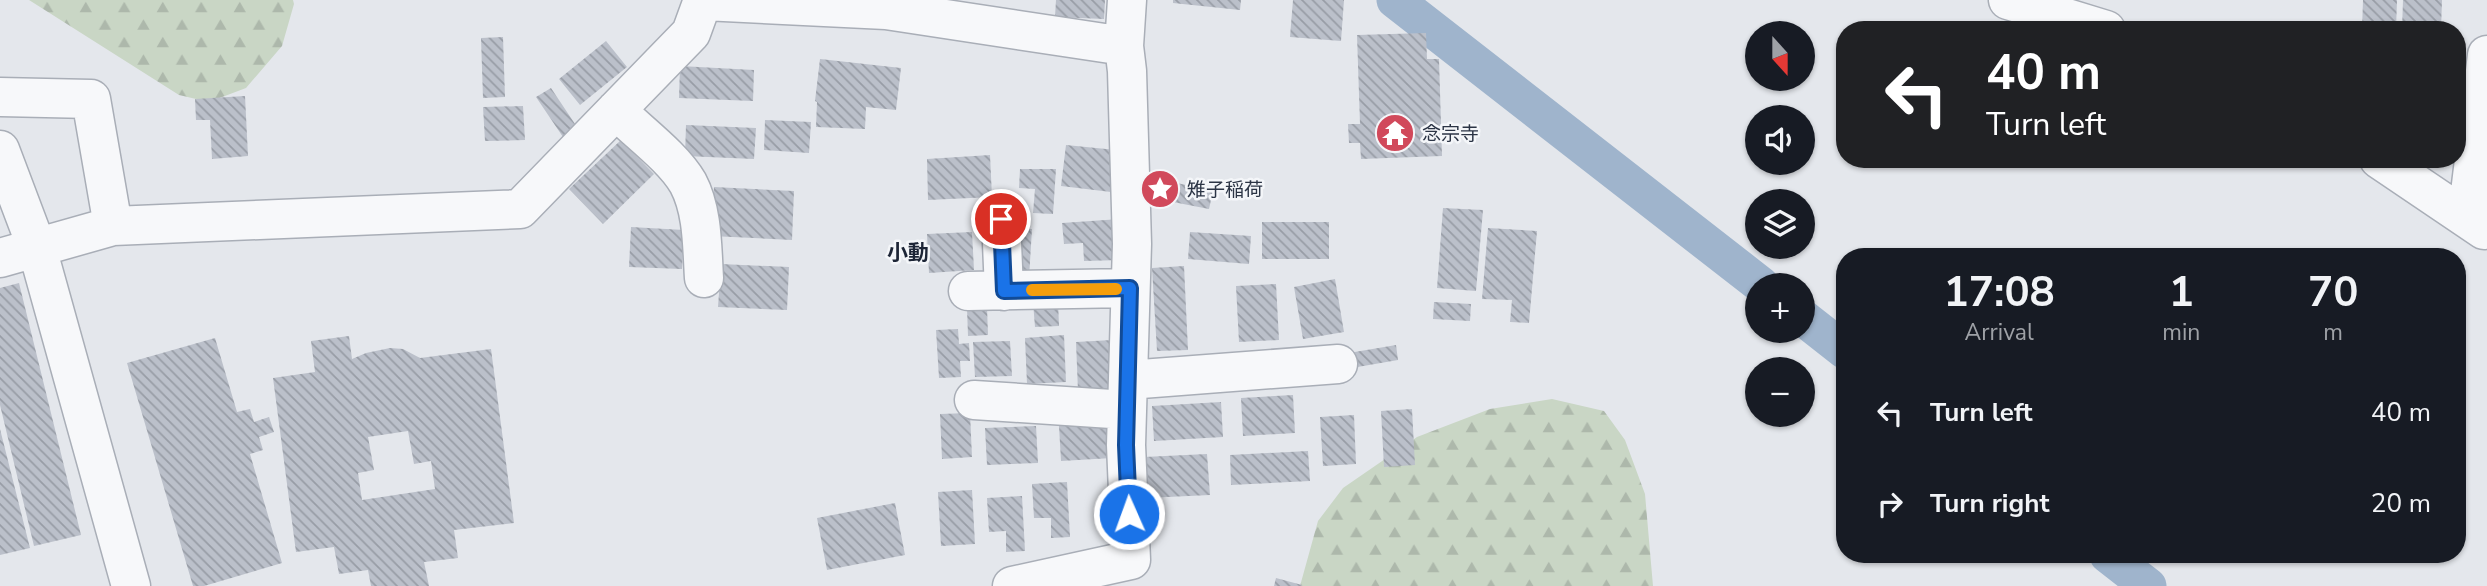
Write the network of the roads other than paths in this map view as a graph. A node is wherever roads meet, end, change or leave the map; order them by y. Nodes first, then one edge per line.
1 (703, 0) edge
2 (1127, 0) edge
3 (2008, 0) edge
4 (2077, 21) edge
5 (1124, 46) junction
6 (2487, 55) edge
7 (0, 97) edge
8 (616, 110) junction
9 (0, 150) edge
10 (2392, 168) edge
11 (1001, 219) dead end
12 (2477, 225) edge
13 (113, 226) junction
14 (37, 248) junction
15 (0, 258) edge
16 (704, 278) dead end
17 (1130, 288) junction
18 (1338, 364) dead end
19 (1127, 395) junction
20 (974, 400) dead end
21 (131, 586) edge
22 (1012, 586) edge

1 - 5 street
1 - 8 street
2 - 5 street
3 - 4 street
5 - 17 street
6 - 12 street
7 - 13 street
8 - 13 street
8 - 16 street
9 - 14 street
10 - 12 street
11 - 17 street
13 - 14 street
14 - 15 street
14 - 21 street
17 - 19 street
18 - 19 street
19 - 20 street
19 - 22 street

